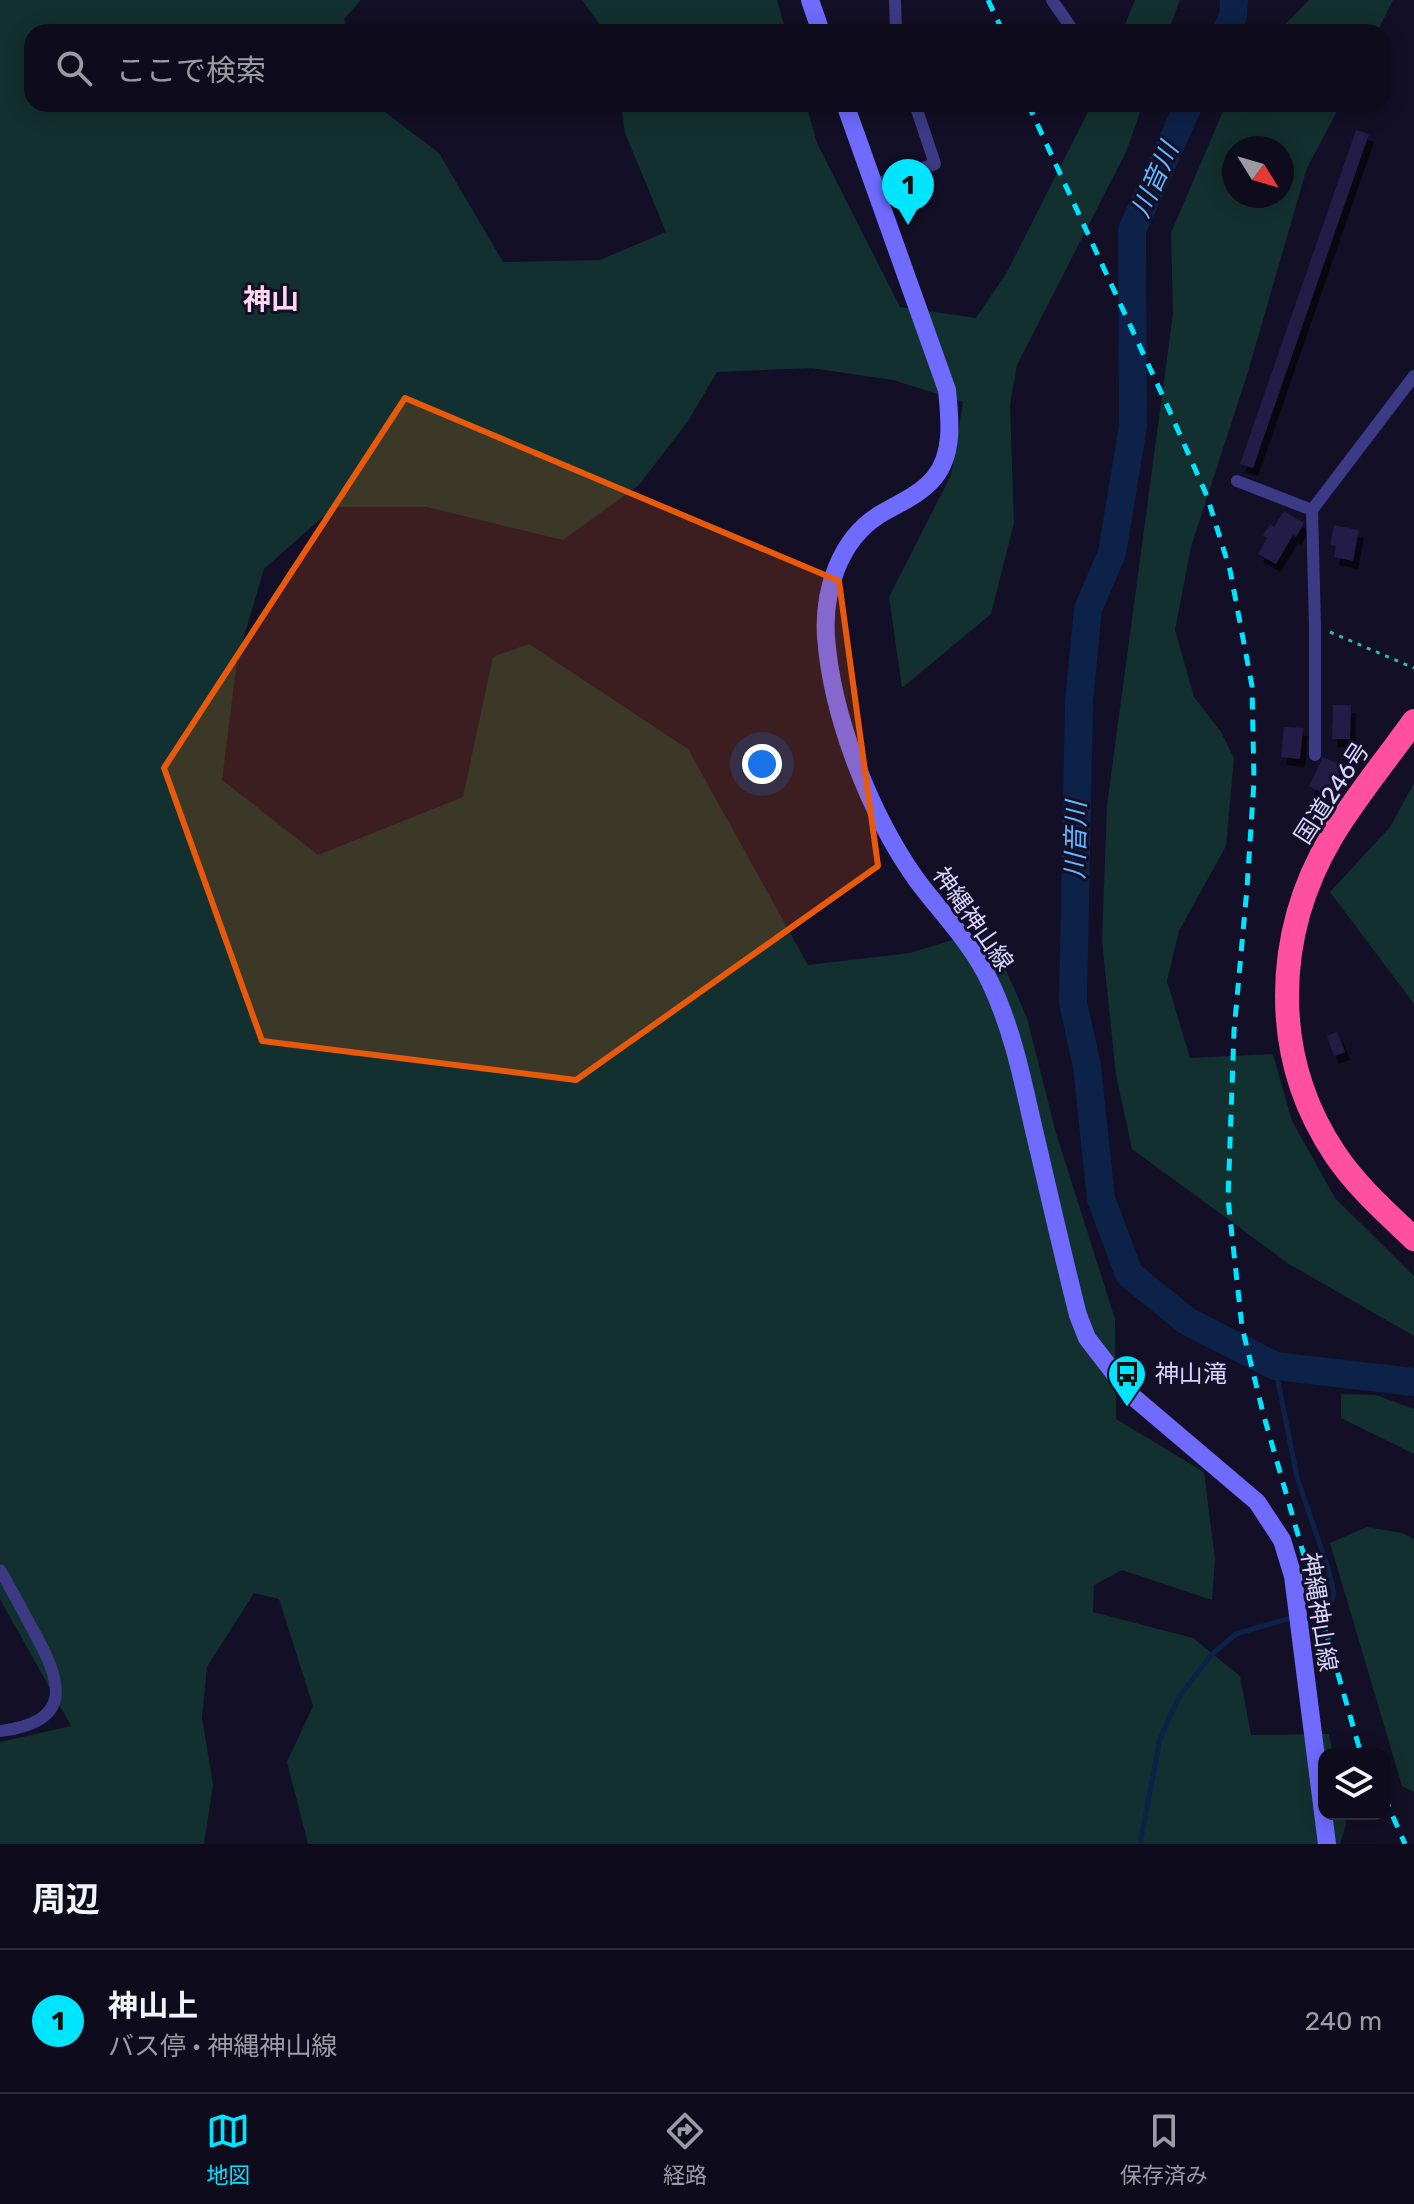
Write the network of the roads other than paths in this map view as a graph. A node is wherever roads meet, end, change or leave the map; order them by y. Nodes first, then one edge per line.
1 (810, 0) edge
2 (895, 0) edge
3 (1052, 0) edge
4 (818, 24) edge
5 (896, 24) edge
6 (1068, 24) edge
7 (848, 112) edge
8 (918, 112) edge
9 (874, 185) junction
10 (1414, 376) edge
11 (1237, 481) dead end
12 (1312, 510) junction
13 (1414, 721) edge
14 (1315, 755) dead end
15 (1414, 1239) edge
16 (0, 1570) edge
17 (0, 1731) edge
18 (1327, 1844) edge

1 - 4 main road
2 - 5 street
3 - 6 street
7 - 9 main road, 神縄神山線
8 - 9 street
9 - 18 main road, 神縄神山線
10 - 12 street
11 - 12 street
12 - 14 street
13 - 15 highway, 国道246号
16 - 17 street

